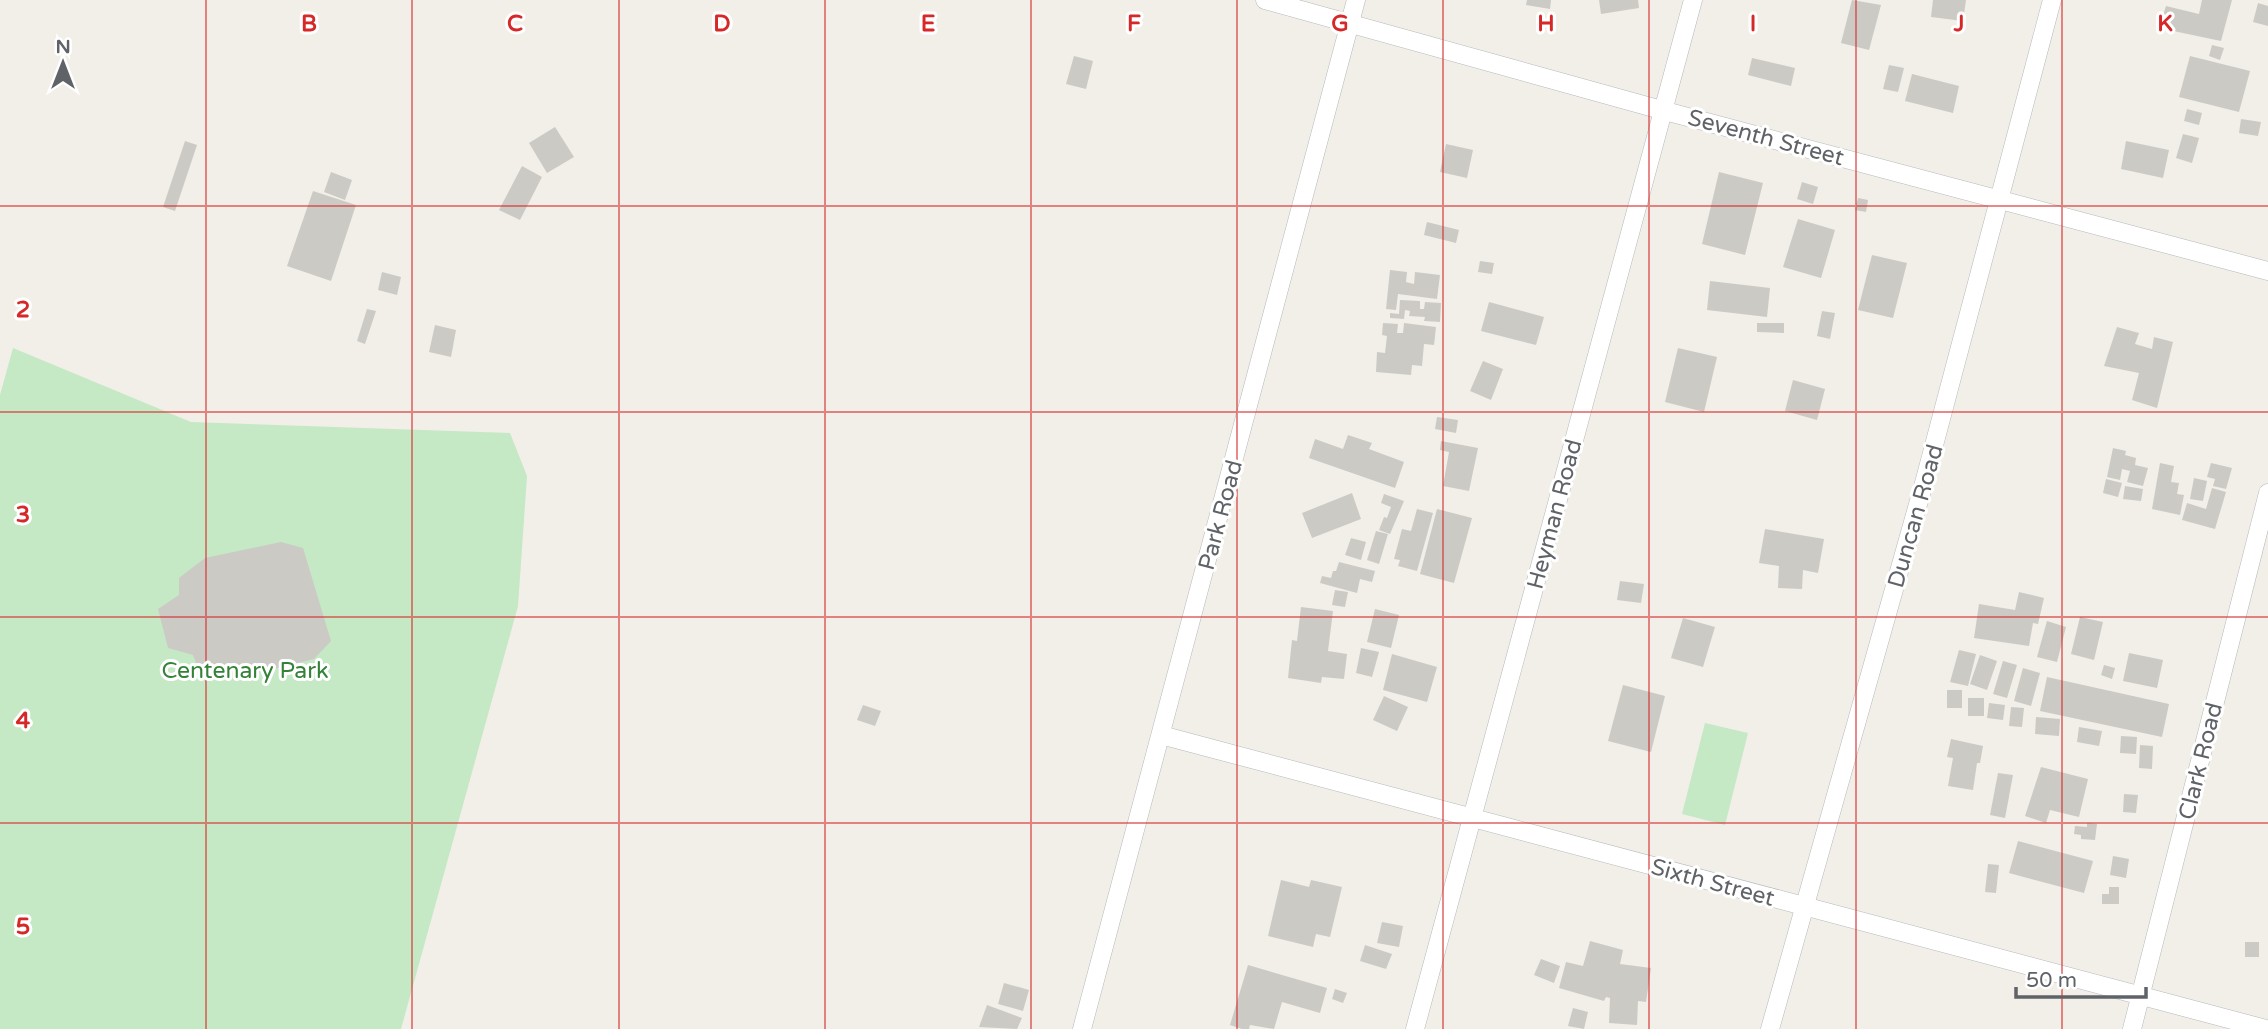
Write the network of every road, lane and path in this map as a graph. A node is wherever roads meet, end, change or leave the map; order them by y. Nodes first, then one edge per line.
1 (1265, 0) edge
2 (1356, 0) edge
3 (1693, 0) edge
4 (2052, 0) edge
5 (1350, 23) junction
6 (1665, 111) junction
7 (2001, 199) junction
8 (2268, 271) edge
9 (2268, 493) edge
10 (1161, 735) junction
11 (1471, 817) junction
12 (1804, 907) junction
13 (2141, 996) junction
14 (1082, 1029) edge
15 (1415, 1029) edge
16 (1770, 1029) edge
17 (2132, 1029) edge
18 (2266, 1029) edge

1 - 5 street, Seventh Street
2 - 5 street, Park Road
3 - 6 street, Heyman Road
4 - 7 street, Duncan Road
5 - 6 street, Seventh Street
5 - 10 street, Park Road
6 - 7 street, Seventh Street
6 - 11 street, Heyman Road
7 - 8 street, Seventh Street
7 - 12 street, Duncan Road
9 - 13 street, Clark Road
10 - 11 street, Sixth Street
10 - 14 street, Park Road
11 - 12 street, Sixth Street
11 - 15 street, Heyman Road
12 - 13 street, Sixth Street
12 - 16 street, Duncan Road
13 - 17 street, Clark Road
13 - 18 street, Sixth Street

